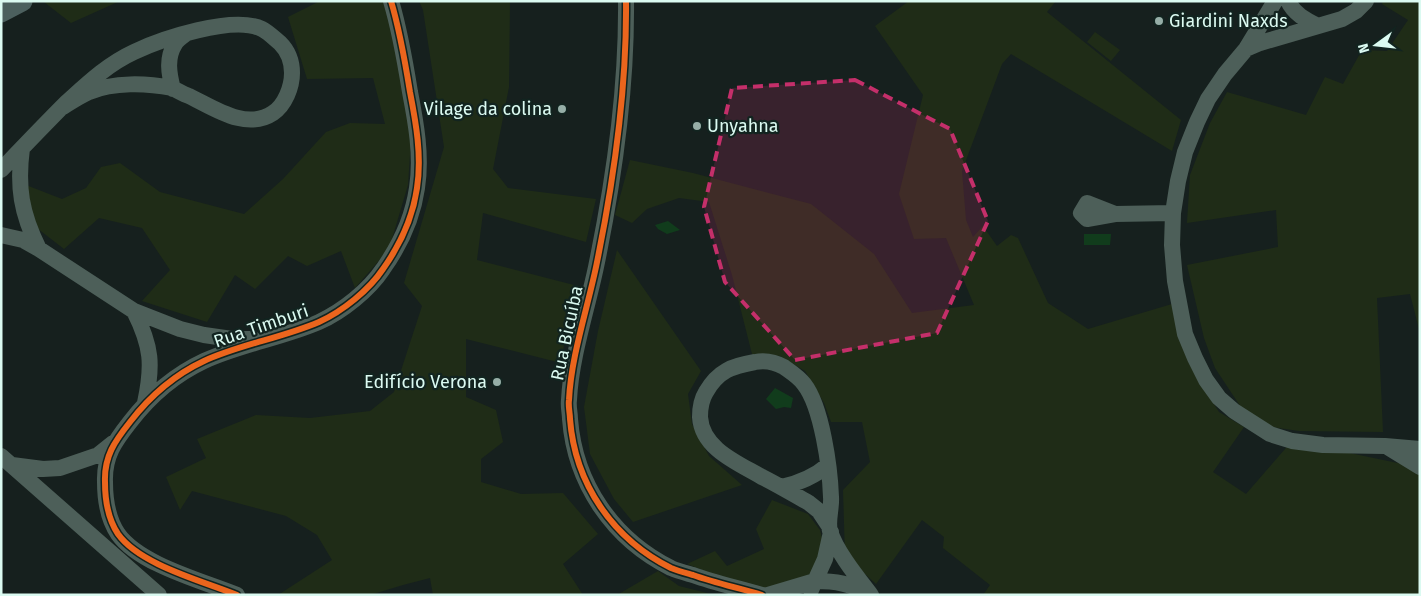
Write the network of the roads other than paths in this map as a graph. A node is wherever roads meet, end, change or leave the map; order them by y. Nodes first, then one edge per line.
1 (22, 1) edge
2 (392, 1) edge
3 (626, 1) edge
4 (1275, 1) edge
5 (1288, 1) edge
6 (1366, 1) edge
7 (1, 12) edge
8 (1318, 26) junction
9 (187, 33) junction
10 (1246, 49) junction
11 (174, 89) junction
12 (63, 107) junction
13 (22, 148) junction
14 (1, 170) edge
15 (1173, 213) junction
16 (1115, 214) dead end
17 (1, 235) edge
18 (39, 249) junction
19 (134, 311) junction
20 (264, 340) junction
21 (145, 403) junction
22 (115, 441) junction
23 (1385, 446) junction
24 (1420, 449) edge
25 (7, 460) edge
26 (828, 464) junction
27 (1420, 467) edge
28 (782, 487) junction
29 (830, 529) junction
30 (812, 588) edge
31 (870, 594) edge
32 (159, 595) edge
33 (237, 595) edge
34 (762, 595) edge
35 (768, 595) edge

1 - 7 main road
2 - 20 street, Rua Timburi
3 - 34 street, Rua Bicuíba
4 - 10 street
5 - 8 street
6 - 8 street
8 - 10 street
9 - 11 street
9 - 11 street
9 - 12 street
10 - 15 street
11 - 12 street
12 - 13 street
13 - 14 street
13 - 18 street
15 - 16 street
15 - 23 street
17 - 18 street
18 - 19 street
19 - 20 street
19 - 21 street
20 - 21 street, Rua Timburi
21 - 22 street, Rua Timburi
22 - 25 street
22 - 33 street, Rua Timburi
23 - 24 street
23 - 27 street
25 - 32 street
26 - 28 street
26 - 28 street
26 - 29 street
28 - 29 street
29 - 30 street
29 - 31 street
30 - 31 street
30 - 35 street

